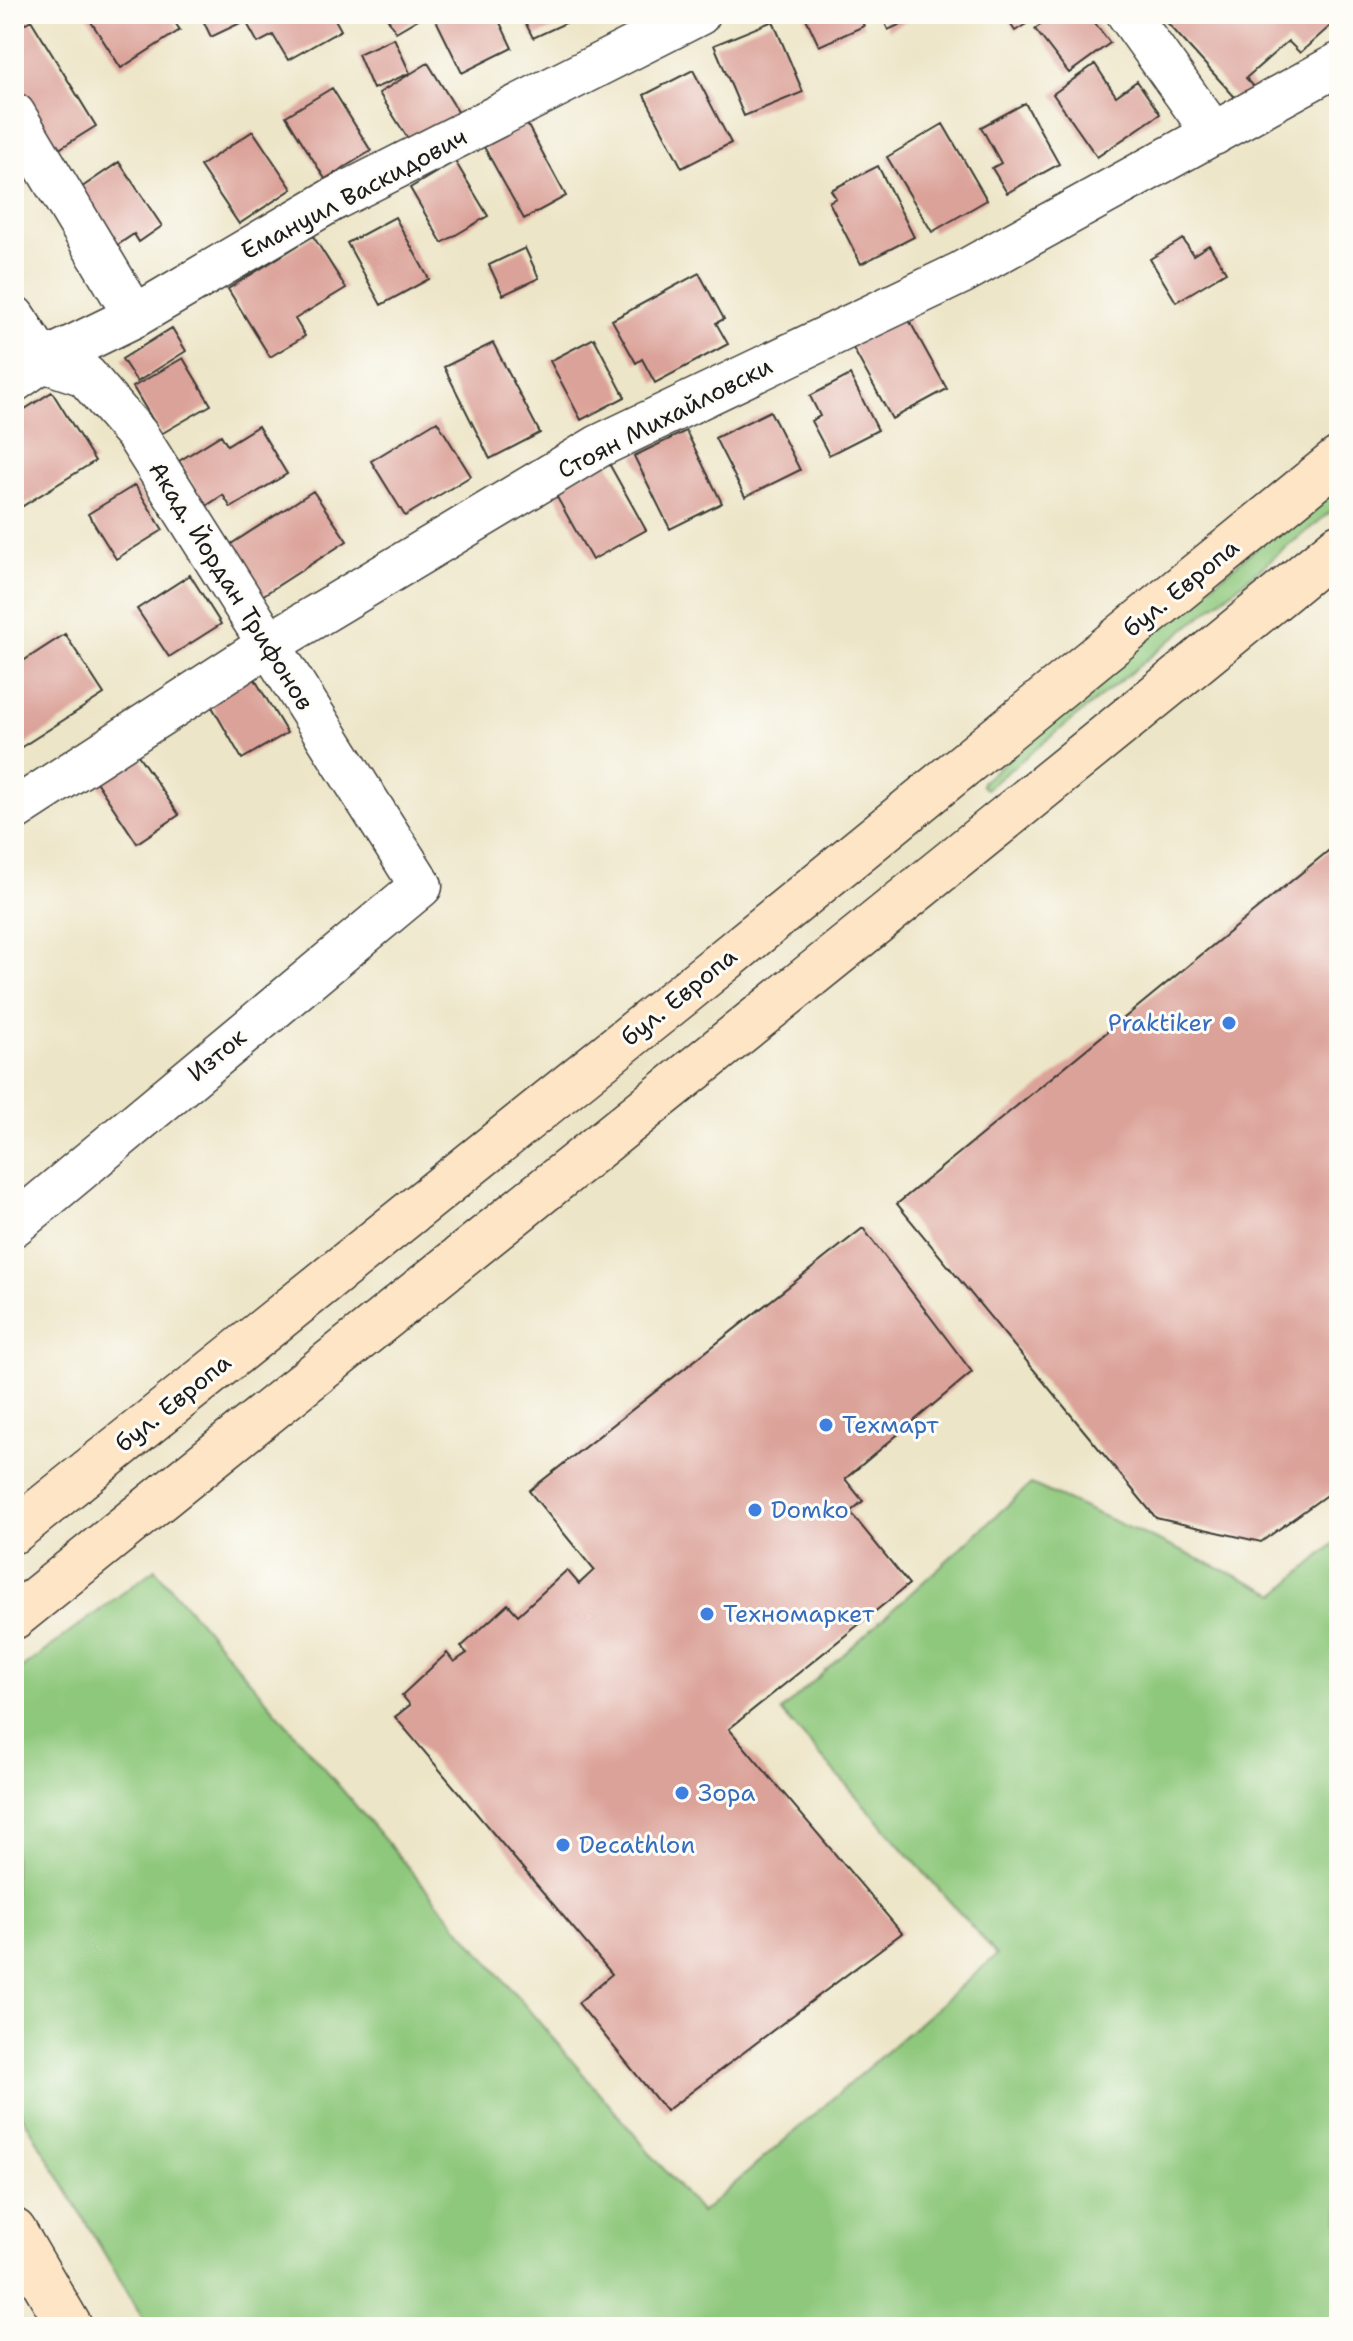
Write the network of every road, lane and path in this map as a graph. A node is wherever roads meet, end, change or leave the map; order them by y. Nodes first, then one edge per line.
1 (699, 14) edge
2 (1128, 14) edge
3 (1339, 64) edge
4 (14, 114) edge
5 (1214, 134) junction
6 (135, 316) junction
7 (14, 317) edge
8 (28, 371) edge
9 (1339, 459) edge
10 (1339, 546) edge
11 (268, 645) junction
12 (14, 810) edge
13 (421, 886) joint
14 (14, 1225) edge
15 (14, 1531) edge
16 (14, 1617) edge
17 (14, 2231) edge
18 (70, 2327) edge

1 - 6 street, Емануил Васкидович
2 - 5 street
3 - 5 street, Стоян Михайловски
4 - 6 street
5 - 11 street, Стоян Михайловски
6 - 8 street, Емануил Васкидович
7 - 8 street
8 - 11 street, Акад. Йордан Трифонов
9 - 15 street, бул. Европа
10 - 16 street
11 - 12 street, Стоян Михайловски
11 - 13 street, Акад. Йордан Трифонов
13 - 14 street, Изток
17 - 18 street

